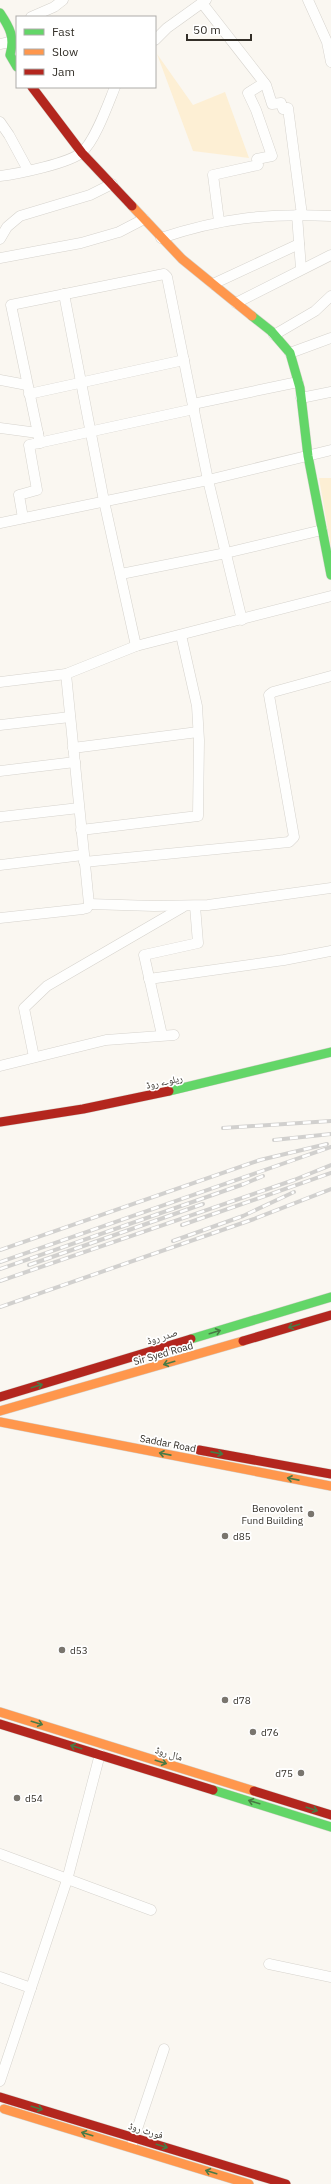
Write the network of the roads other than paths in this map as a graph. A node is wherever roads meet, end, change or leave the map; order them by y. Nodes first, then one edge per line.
1 (63, 0) edge
2 (308, 0) edge
3 (204, 1) edge
4 (1, 15) edge
5 (32, 16) edge
6 (13, 25) edge
7 (156, 39) edge
8 (14, 41) junction
9 (0, 44) edge
10 (329, 44) edge
11 (331, 62) edge
12 (16, 65) edge
13 (264, 83) junction
14 (33, 88) edge
15 (115, 88) edge
16 (0, 122) edge
17 (82, 153) junction
18 (28, 170) junction
19 (0, 176) edge
20 (112, 184) junction
21 (299, 215) junction
22 (331, 216) edge
23 (144, 219) junction
24 (219, 221) junction
25 (161, 238) junction
26 (0, 239) edge
27 (299, 244) junction
28 (331, 255) edge
29 (0, 258) edge
30 (301, 269) junction
31 (212, 284) junction
32 (64, 294) junction
33 (331, 296) edge
34 (236, 303) junction
35 (274, 335) junction
36 (331, 338) edge
37 (290, 353) junction
38 (184, 360) junction
39 (0, 380) edge
40 (298, 382) junction
41 (81, 383) junction
42 (28, 390) junction
43 (331, 392) edge
44 (301, 398) junction
45 (193, 406) junction
46 (0, 428) edge
47 (90, 431) junction
48 (39, 438) junction
49 (331, 450) edge
50 (308, 456) junction
51 (208, 480) junction
52 (104, 501) junction
53 (23, 518) junction
54 (0, 523) edge
55 (322, 530) junction
56 (226, 553) junction
57 (120, 574) junction
58 (331, 575) edge
59 (331, 596) edge
60 (242, 620) junction
61 (181, 635) junction
62 (136, 646) junction
63 (66, 674) junction
64 (331, 676) edge
65 (1, 679) edge
66 (70, 717) junction
67 (0, 725) edge
68 (198, 732) junction
69 (73, 748) junction
70 (75, 762) junction
71 (0, 772) edge
72 (79, 808) junction
73 (0, 818) edge
74 (81, 830) junction
75 (84, 858) junction
76 (0, 865) edge
77 (331, 888) edge
78 (89, 904) junction
79 (190, 906) junction
80 (0, 918) edge
81 (331, 951) edge
82 (149, 979) junction
83 (162, 1035) junction
84 (174, 1035) dead end
85 (331, 1052) edge
86 (34, 1057) junction
87 (0, 1066) edge
88 (0, 1122) edge
89 (331, 1297) edge
90 (331, 1315) edge
91 (0, 1397) edge
92 (0, 1411) edge
93 (22, 1416) dead end
94 (0, 1422) edge
95 (72, 1426) dead end
96 (70, 1435) junction
97 (187, 1448) dead end
98 (331, 1474) edge
99 (331, 1486) edge
100 (0, 1712) edge
101 (0, 1724) edge
102 (100, 1754) junction
103 (286, 1801) junction
104 (283, 1811) junction
105 (331, 1815) edge
106 (331, 1827) edge
107 (0, 1854) edge
108 (67, 1880) junction
109 (151, 1910) dead end
110 (269, 1964) dead end
111 (0, 1977) edge
112 (331, 1977) edge
113 (31, 1988) junction
114 (164, 2049) dead end
115 (0, 2081) edge
116 (0, 2097) edge
117 (0, 2107) edge
118 (132, 2143) junction
119 (249, 2184) edge
120 (286, 2184) edge

1 - 5 street
2 - 10 street
3 - 7 street
3 - 13 street
4 - 6 main road
6 - 8 main road
8 - 9 street
8 - 12 main road
10 - 11 street
13 - 21 street
13 - 24 street
14 - 17 main road
15 - 17 street
16 - 18 street
17 - 18 street
17 - 20 main road
18 - 19 street
20 - 23 main road
20 - 26 street
21 - 22 street
21 - 24 street
21 - 27 street
23 - 25 main road
23 - 29 street
24 - 25 street
25 - 31 main road
27 - 30 street
27 - 31 street
28 - 30 street
30 - 34 street
31 - 34 main road
32 - 38 street
32 - 41 street
32 - 42 street
33 - 35 street
34 - 35 main road
35 - 37 main road
36 - 37 street
37 - 40 main road
38 - 41 street
38 - 45 street
39 - 42 street
40 - 44 main road
40 - 45 street
41 - 42 street
41 - 47 street
42 - 48 street
43 - 44 street
44 - 50 main road
45 - 47 street
45 - 51 street
46 - 48 street
47 - 48 street
47 - 52 street
48 - 53 street
49 - 50 street
50 - 51 street
50 - 55 main road
51 - 52 street
51 - 56 street
52 - 53 street
52 - 57 street
53 - 54 street
55 - 56 street
55 - 58 main road
56 - 57 street
56 - 60 street
57 - 62 street
59 - 60 street
60 - 61 street
61 - 62 street
61 - 68 street
62 - 63 street
63 - 65 street
63 - 66 street
64 - 75 street
66 - 67 street
66 - 69 street
68 - 69 street
68 - 74 street
69 - 70 street
70 - 71 street
70 - 72 street
72 - 73 street
72 - 74 street
74 - 75 street
75 - 76 street
75 - 78 street
77 - 79 street
78 - 79 street
78 - 80 street
79 - 82 street
79 - 86 street
81 - 82 street
82 - 83 street
83 - 84 street
83 - 86 street
85 - 88 main road, ریلوے روڈ
86 - 87 street
91 -> 89 main road, صدر روڈ
90 -> 92 main road, Sir Syed Road
92 - 93 main road
94 - 96 main road, Saddar Road
95 - 96 main road
99 -> 96 main road, Saddar Road
97 -> 98 main road, Saddar Road
100 -> 103 main road, مال روڈ
102 -> 101 main road
104 -> 102 main road
102 - 108 street
103 - 104 main road
103 -> 105 main road, مال روڈ
104 - 106 main road
107 - 108 street
108 - 109 street
108 - 113 street
110 - 112 street
111 - 113 street
113 - 115 street
114 - 118 street
116 -> 118 main road, فورٹ روڈ
118 -> 117 main road, فورٹ روڈ
119 -> 118 main road, فورٹ روڈ
118 -> 120 main road, فورٹ روڈ

